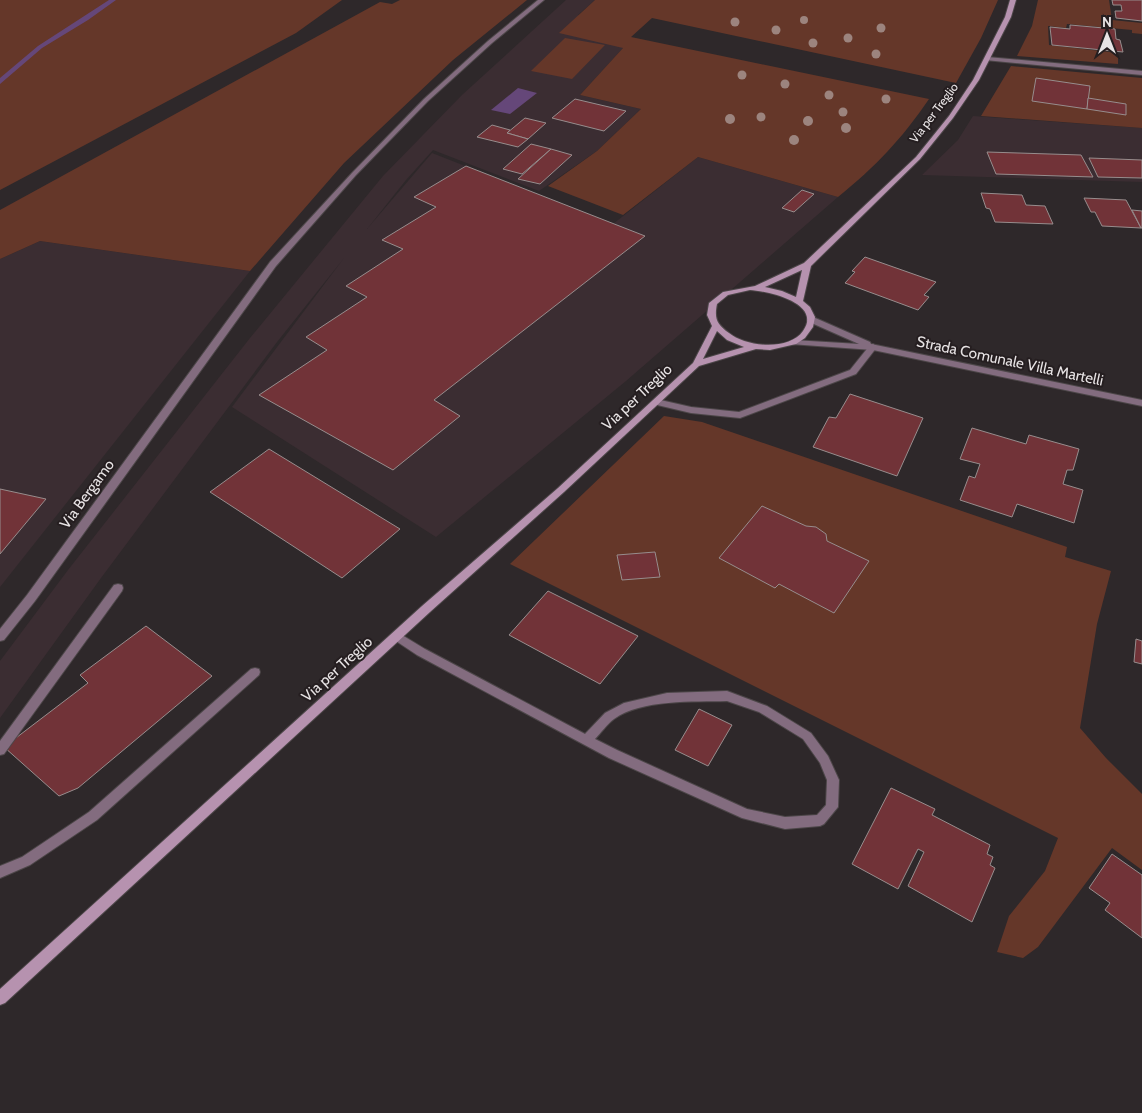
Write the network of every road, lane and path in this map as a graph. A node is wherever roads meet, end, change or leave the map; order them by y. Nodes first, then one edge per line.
1 (542, 0) edge
2 (1013, 0) edge
3 (987, 59) junction
4 (1142, 73) edge
5 (807, 265) junction
6 (757, 288) junction
7 (799, 302) junction
8 (810, 319) junction
9 (715, 327) junction
10 (793, 342) junction
11 (756, 346) junction
12 (873, 347) junction
13 (696, 364) junction
14 (656, 402) junction
15 (1142, 402) edge
16 (118, 588) dead end
17 (0, 636) edge
18 (397, 636) junction
19 (255, 672) dead end
20 (587, 740) junction
21 (0, 750) edge
22 (0, 872) edge
23 (0, 998) edge

1 - 17 street, Via Bergamo
2 - 3 main road, Via per Treglio
3 - 4 street
3 - 5 main road, Via per Treglio
5 - 6 main road, Via per Treglio
5 - 7 main road
6 - 7 main road
6 - 9 main road
7 - 8 main road
8 - 10 main road
8 - 12 street, Strada Comunale Villa Martelli
9 - 11 main road
9 - 13 main road, Via per Treglio
10 - 11 main road
10 - 12 street, Strada Comunale Villa Martelli
11 - 13 main road, Via per Treglio
12 - 14 street
12 - 15 street, Strada Comunale Villa Martelli
13 - 14 main road, Via per Treglio
14 - 18 main road, Via per Treglio
16 - 21 street
18 - 20 street
18 - 23 main road, Via per Treglio
19 - 22 street
20 - 20 street

